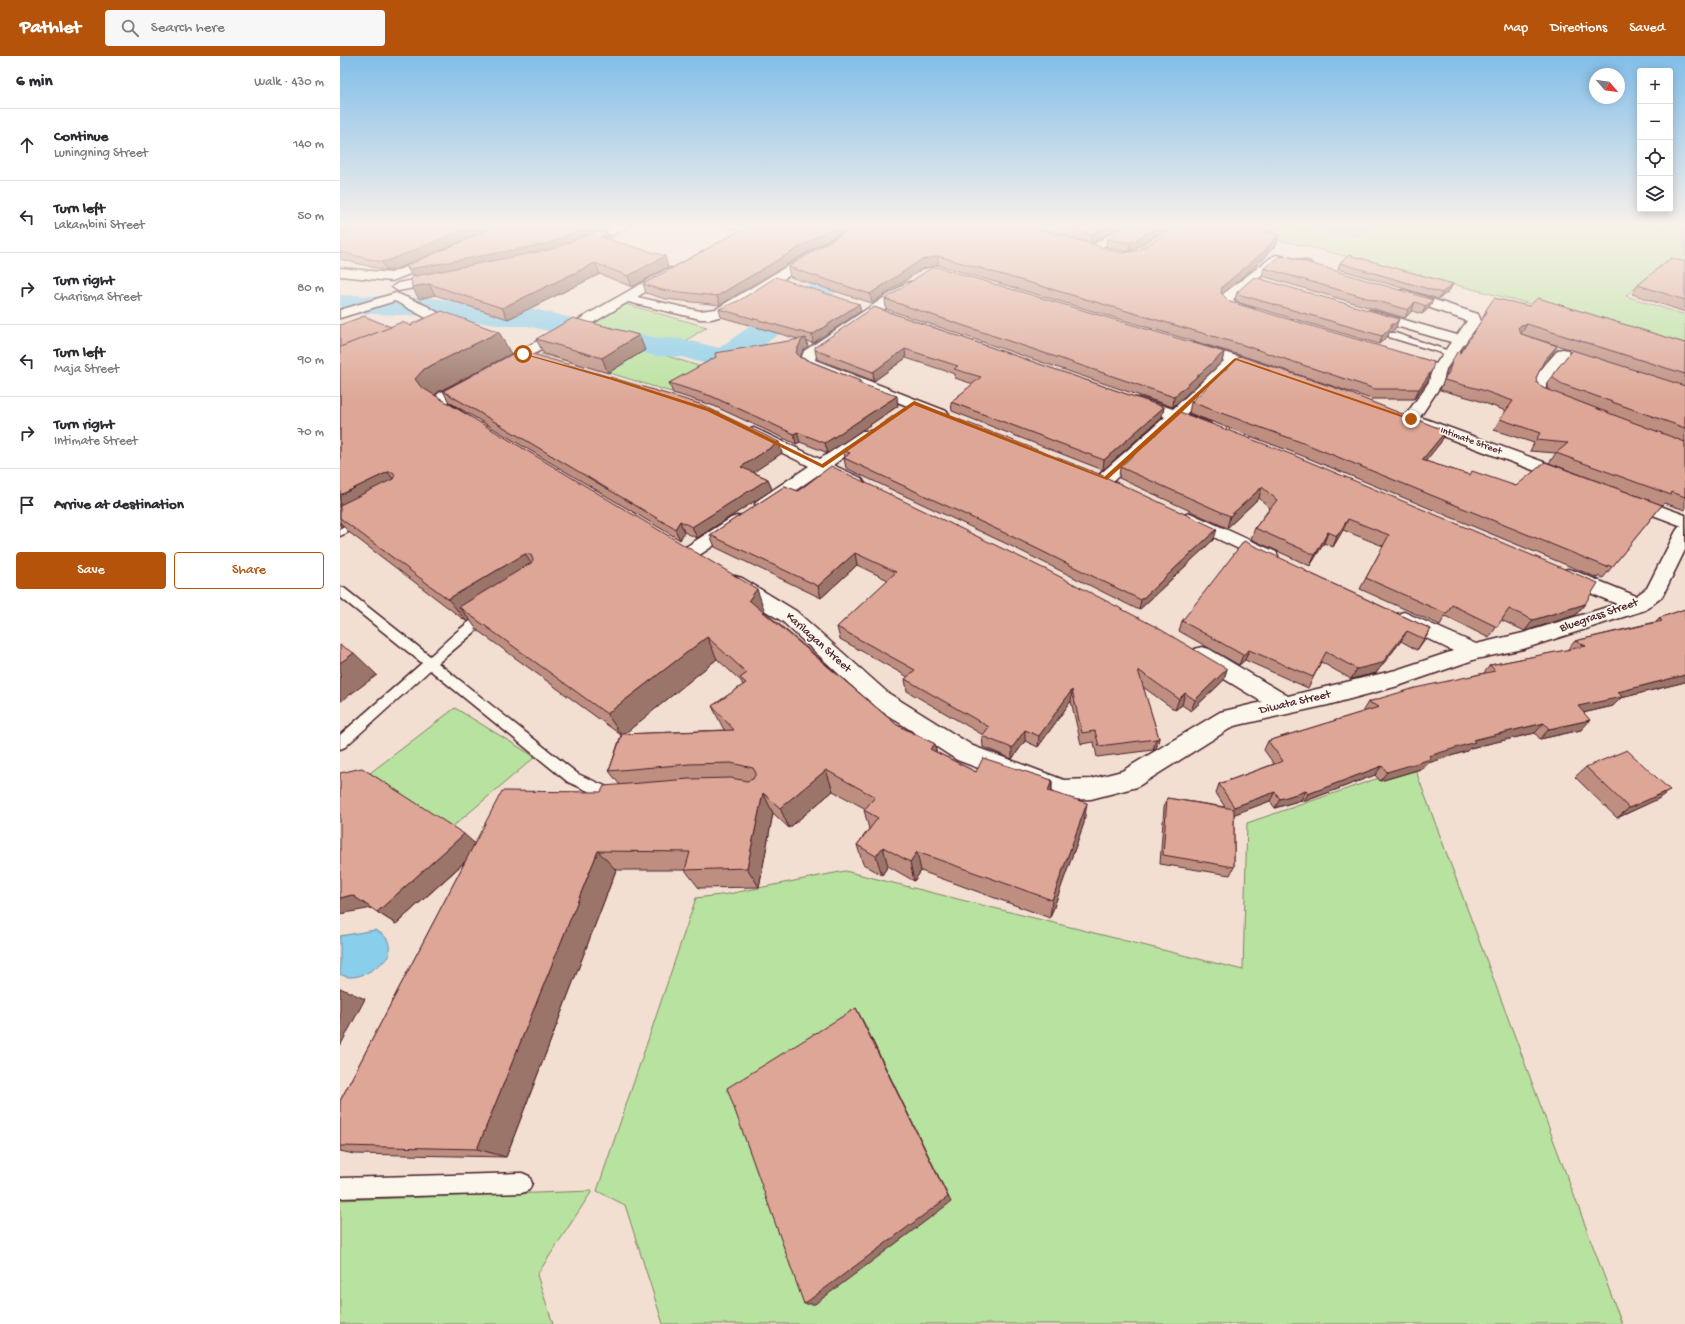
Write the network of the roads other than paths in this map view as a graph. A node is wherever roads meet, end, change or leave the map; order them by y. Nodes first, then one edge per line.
1 (388, 285) edge
2 (405, 285) edge
3 (648, 285) edge
4 (764, 285) edge
5 (911, 285) edge
6 (1241, 285) edge
7 (395, 287) junction
8 (1389, 290) edge
9 (625, 298) junction
10 (1355, 310) edge
11 (340, 314) edge
12 (1264, 316) edge
13 (1392, 335) edge
14 (408, 340) edge
15 (1461, 341) junction
16 (1182, 343) edge
17 (1451, 353) junction
18 (1563, 353) dead end
19 (523, 354) junction
20 (1390, 354) edge
21 (1235, 359) junction
22 (546, 360) edge
23 (1439, 369) junction
24 (1279, 374) edge
25 (1117, 395) edge
26 (914, 403) junction
27 (1572, 406) edge
28 (1396, 414) edge
29 (1176, 415) junction
30 (1411, 419) junction
31 (958, 420) edge
32 (738, 424) edge
33 (475, 425) edge
34 (1219, 431) edge
35 (823, 466) junction
36 (1105, 479) edge
37 (1581, 482) edge
38 (867, 488) edge
39 (1618, 496) edge
40 (1177, 513) edge
41 (373, 516) edge
42 (1685, 521) edge
43 (1685, 531) edge
44 (340, 533) edge
45 (1286, 564) edge
46 (1551, 569) edge
47 (340, 591) edge
48 (1638, 605) junction
49 (498, 609) edge
50 (1387, 611) edge
51 (1190, 649) edge
52 (1474, 652) junction
53 (430, 664) junction
54 (1285, 705) junction
55 (340, 743) edge
56 (1128, 780) joint
57 (628, 799) edge
58 (522, 1183) dead end
59 (340, 1188) edge

1 - 7 street
2 - 7 street
3 - 9 street
4 - 9 street
5 - 26 street
6 - 12 street
7 - 11 street
7 - 14 street
8 - 15 street
9 - 19 street
10 - 15 street
13 - 17 lane
15 - 17 street
16 - 21 street
17 - 23 street
18 - 27 street
19 - 22 street
19 - 33 street
20 - 23 street
21 - 24 street
21 - 29 street
23 - 30 street
25 - 29 street
26 - 31 street
26 - 35 street
28 - 30 street, Intimate Street
29 - 34 street
29 - 36 street
30 - 37 street, Intimate Street
32 - 35 street
35 - 38 street
35 - 56 street, Karilagan Street
39 - 42 street
40 - 45 street
41 - 44 lane
43 - 48 street, Bluegrass Street
46 - 48 street
47 - 53 lane
48 - 52 street, Bluegrass Street
49 - 53 lane
50 - 52 street
51 - 54 street
52 - 54 street, Diwata Street
53 - 55 lane
53 - 57 lane
54 - 56 street, Diwata Street
58 - 59 lane

